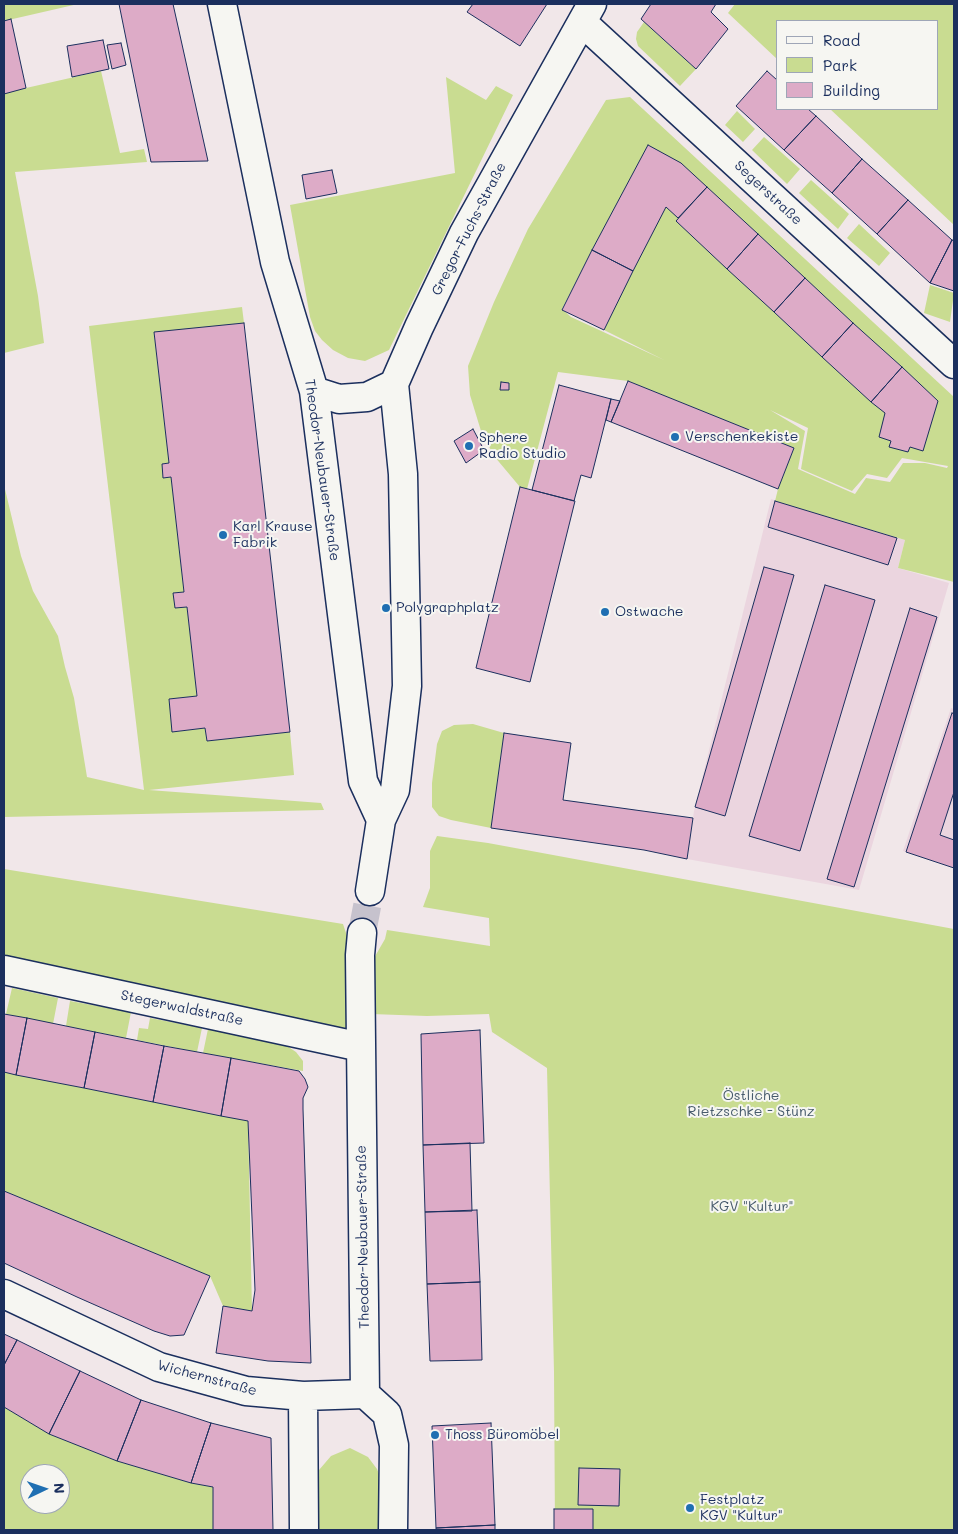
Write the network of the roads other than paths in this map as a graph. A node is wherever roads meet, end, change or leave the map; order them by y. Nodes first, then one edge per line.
1 (222, 4) edge
2 (587, 13) edge
3 (954, 364) edge
4 (394, 384) junction
5 (314, 391) junction
6 (381, 820) junction
7 (370, 891) tunnel mouth
8 (362, 933) tunnel mouth
9 (4, 970) edge
10 (361, 1046) junction
11 (4, 1294) edge
12 (366, 1394) junction
13 (304, 1396) junction
14 (304, 1530) edge
15 (393, 1530) edge

1 - 5 street, Theodor-Neubauer-Straße
2 - 3 street, Segerstraße
2 - 4 street, Gregor-Fuchs-Straße
4 - 5 street
4 - 6 street
5 - 6 street, Theodor-Neubauer-Straße
6 - 7 street
8 - 10 street, Theodor-Neubauer-Straße
9 - 10 street, Stegerwaldstraße
10 - 12 street, Theodor-Neubauer-Straße
11 - 13 street, Wichernstraße
12 - 13 street, Wichernstraße
12 - 15 street
13 - 14 street

